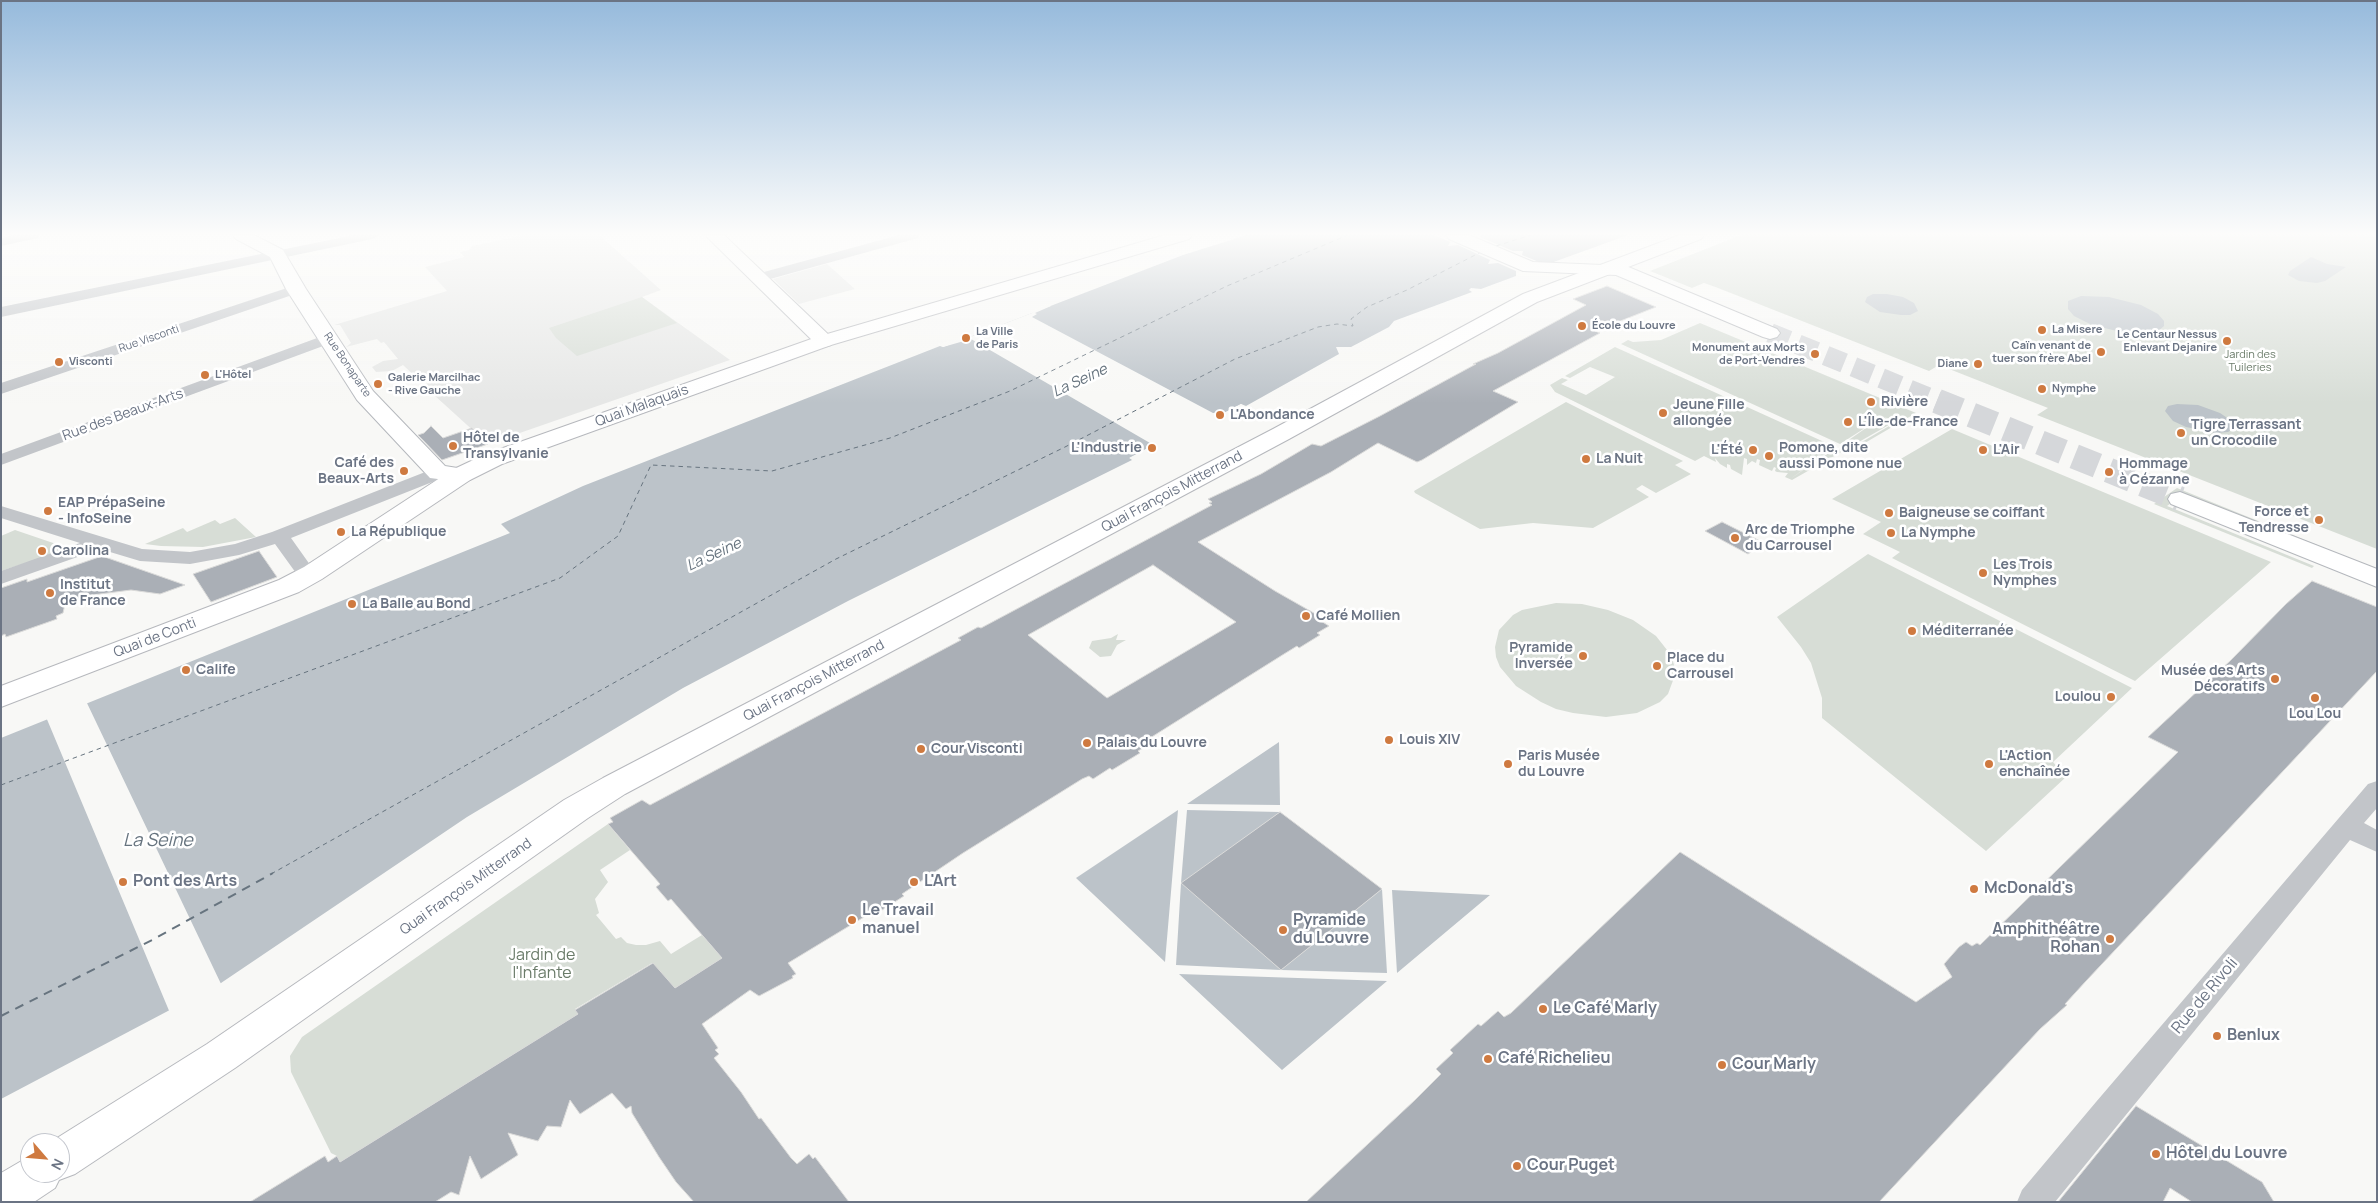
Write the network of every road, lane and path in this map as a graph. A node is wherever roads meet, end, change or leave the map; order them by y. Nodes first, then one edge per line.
1 (100, 291) edge
2 (293, 291) edge
3 (297, 291) edge
4 (772, 291) edge
5 (993, 291) edge
6 (1515, 291) edge
7 (1670, 291) edge
8 (1, 312) edge
9 (1770, 333) tunnel mouth
10 (328, 338) junction
11 (824, 341) junction
12 (1, 389) edge
13 (1, 460) edge
14 (449, 474) junction
15 (397, 489) junction
16 (2180, 499) tunnel mouth
17 (423, 500) junction
18 (1, 512) edge
19 (279, 536) junction
20 (98, 543) junction
21 (308, 576) junction
22 (1, 578) edge
23 (2377, 579) edge
24 (1, 697) edge
25 (2377, 790) edge
26 (2347, 826) junction
27 (2377, 842) edge
28 (70, 1154) edge
29 (24, 1183) edge
30 (1, 1198) edge
31 (2034, 1202) edge

1 - 8 street
2 - 12 street, Rue Visconti
3 - 10 main road, Rue Bonaparte
4 - 11 main road
5 - 11 main road, Quai Malaquais
6 - 28 main road, Quai François Mitterrand
7 - 9 main road
10 - 13 street, Rue des Beaux-Arts
10 - 14 main road, Rue Bonaparte
11 - 14 main road, Quai Malaquais
14 - 15 street, Quai Malaquais
14 - 17 main road, Quai Malaquais
15 - 17 street
15 - 19 street, Quai Malaquais
16 - 23 main road
17 - 21 main road, Quai Malaquais
18 - 20 street, Quai Malaquais
19 - 20 street, Quai Malaquais
19 - 21 street
20 - 22 street
21 - 24 main road, Quai de Conti
25 - 26 street, Rue de Rivoli
26 - 27 street
26 - 31 street, Rue de Rivoli
29 - 30 main road

